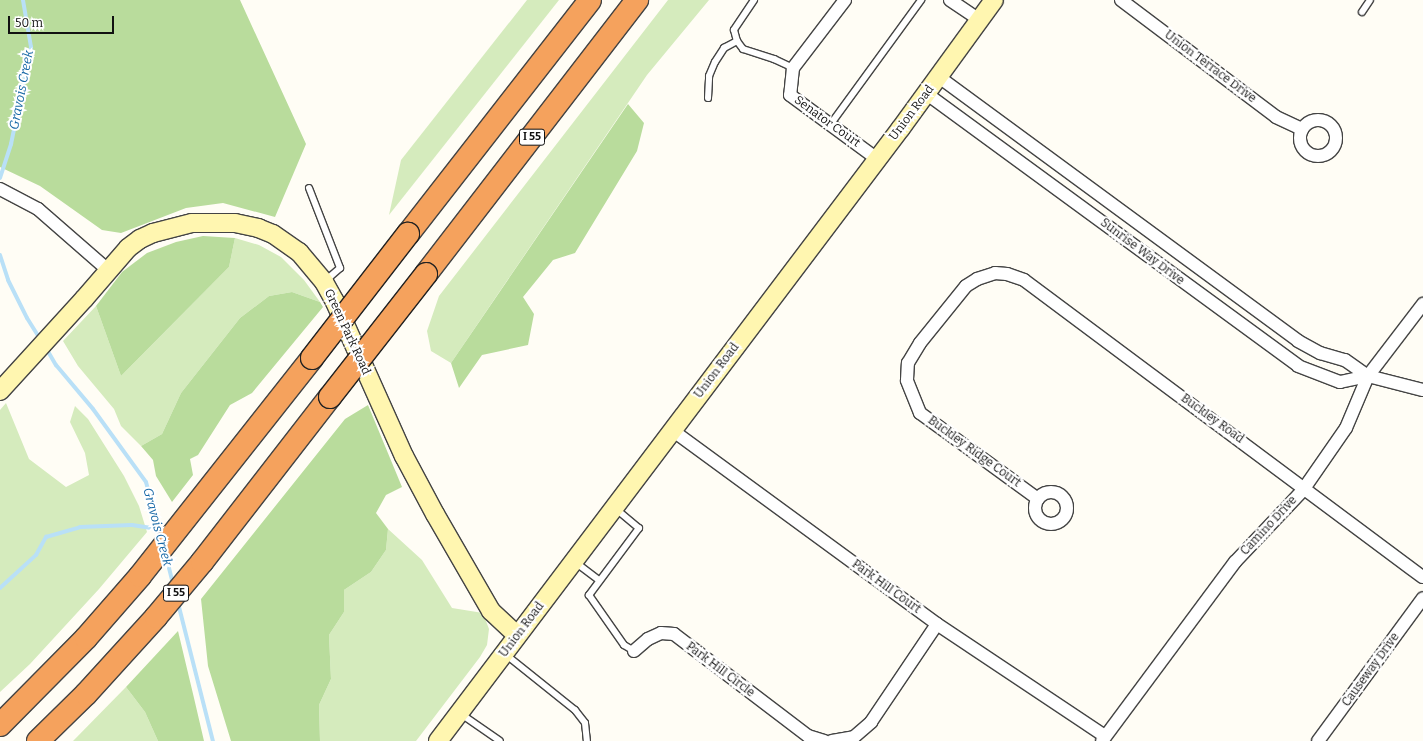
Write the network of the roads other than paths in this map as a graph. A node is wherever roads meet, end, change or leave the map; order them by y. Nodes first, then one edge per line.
1 (590, 0) edge
2 (637, 0) edge
3 (754, 0) edge
4 (845, 0) edge
5 (922, 0) edge
6 (950, 0) edge
7 (994, 0) edge
8 (1121, 0) edge
9 (1370, 0) edge
10 (1362, 12) dead end
11 (980, 20) junction
12 (737, 41) junction
13 (793, 68) junction
14 (939, 76) junction
15 (927, 94) junction
16 (708, 98) dead end
17 (830, 125) junction
18 (1302, 129) dead end
19 (877, 159) junction
20 (309, 188) dead end
21 (4, 191) edge
22 (108, 270) junction
23 (995, 273) joint
24 (324, 282) junction
25 (1423, 304) edge
26 (1368, 376) junction
27 (1423, 390) edge
28 (0, 391) edge
29 (672, 430) junction
30 (1303, 490) junction
31 (1038, 499) dead end
32 (614, 508) junction
33 (574, 562) junction
34 (1423, 578) edge
35 (599, 580) junction
36 (1423, 598) edge
37 (937, 624) junction
38 (517, 635) junction
39 (634, 651) joint
40 (504, 654) junction
41 (460, 713) junction
42 (0, 725) edge
43 (803, 737) edge
44 (1103, 738) edge
45 (848, 739) edge
46 (38, 741) edge
47 (438, 741) edge
48 (500, 741) edge
49 (587, 741) edge
50 (824, 741) edge
51 (832, 741) edge
52 (1318, 741) edge

1 - 42 highway, bridge
2 - 46 highway, I 55, bridge
3 - 12 lane
4 - 13 street
5 - 17 lane
6 - 11 street
7 - 11 main road, Union Road
8 - 18 street, Union Terrace Drive
9 - 10 lane
11 - 14 main road, Union Road
12 - 13 lane
12 - 16 lane
13 - 17 street, Senator Court
14 - 15 main road, Union Road
14 - 26 street, Sunrise Way Drive
15 - 19 main road, Union Road
15 - 26 street, Sunrise Way Drive
17 - 19 street, Senator Court
19 - 29 main road, Union Road
20 - 24 lane
21 - 22 street
22 - 24 main road, Green Park Road
22 - 28 main road, Green Park Road
23 - 30 street, Buckley Road
23 - 31 street, Buckley Ridge Court
24 - 38 main road, Green Park Road
25 - 26 street, Camino Drive
26 - 27 street, Sunrise Way Drive
26 - 30 street, Camino Drive
29 - 32 main road, Union Road
29 - 37 street, Park Hill Court
30 - 34 street, Buckley Road
30 - 44 street, Camino Drive
32 - 33 main road, Union Road
32 - 35 lane
33 - 35 lane
33 - 38 main road, Union Road
35 - 39 lane
36 - 52 street, Causeway Drive
37 - 44 street, Park Hill Court
37 - 45 street
38 - 40 main road, Union Road
39 - 43 street, Park Hill Circle
40 - 41 main road, Union Road
40 - 49 lane
41 - 47 main road, Union Road
41 - 48 lane
43 - 50 street, Park Hill Circle
45 - 51 street

